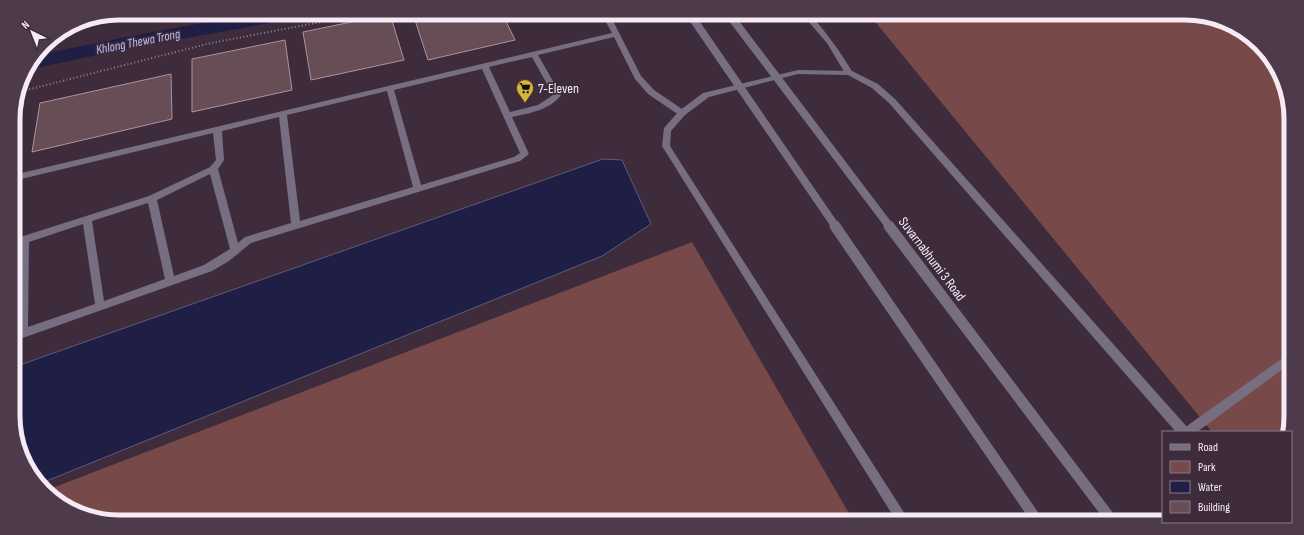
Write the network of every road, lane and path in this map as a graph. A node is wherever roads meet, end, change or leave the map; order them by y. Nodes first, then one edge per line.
1 (331, 20) edge
2 (610, 20) edge
3 (694, 20) edge
4 (733, 20) edge
5 (811, 20) edge
6 (617, 34) junction
7 (534, 54) junction
8 (484, 65) junction
9 (849, 73) junction
10 (390, 89) junction
11 (24, 91) edge
12 (682, 113) junction
13 (283, 114) junction
14 (507, 115) junction
15 (217, 129) junction
16 (213, 169) junction
17 (20, 176) edge
18 (418, 189) junction
19 (152, 198) junction
20 (87, 219) junction
21 (296, 225) junction
22 (24, 240) junction
23 (20, 241) edge
24 (235, 250) junction
25 (170, 281) junction
26 (100, 306) junction
27 (20, 316) edge
28 (20, 335) edge
29 (1284, 362) edge
30 (1183, 431) edge
31 (1189, 431) edge
32 (900, 515) edge
33 (1033, 515) edge
34 (1108, 515) edge

1 - 11 path
2 - 6 street
3 - 33 street, bridge
4 - 34 street, Suvarnabhumi 3 Road, bridge
5 - 9 street
6 - 7 street
6 - 12 street
7 - 8 street
7 - 14 street
8 - 10 street
8 - 14 street
9 - 12 street
9 - 30 street
10 - 13 street
10 - 18 street
12 - 32 street
13 - 15 street
13 - 21 street
14 - 18 street
15 - 16 street
15 - 17 street
16 - 19 street
16 - 24 street
18 - 21 street
19 - 20 street
19 - 25 street
20 - 22 street
20 - 26 street
21 - 24 street
22 - 23 street
22 - 27 street
24 - 25 street
25 - 26 street
26 - 28 street
29 - 31 street

